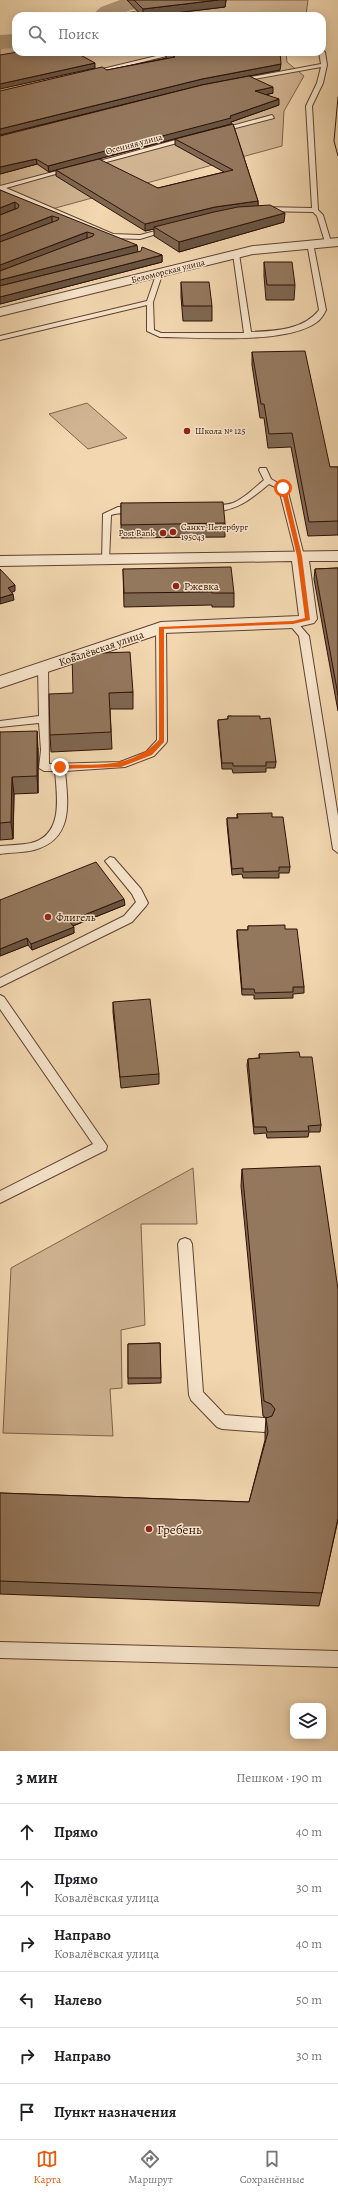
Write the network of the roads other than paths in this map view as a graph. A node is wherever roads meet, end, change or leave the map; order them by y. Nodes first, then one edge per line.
1 (163, 56) edge
2 (323, 56) edge
3 (324, 65) junction
4 (90, 73) edge
5 (230, 82) edge
6 (272, 117) dead end
7 (211, 133) edge
8 (196, 137) edge
9 (83, 166) edge
10 (76, 168) edge
11 (0, 188) edge
12 (251, 210) edge
13 (315, 210) junction
14 (173, 229) edge
15 (333, 242) edge
16 (310, 243) junction
17 (236, 254) junction
18 (160, 272) junction
19 (150, 302) junction
20 (0, 312) edge
21 (248, 334) junction
22 (0, 338) edge
23 (263, 470) dead end
24 (268, 480) junction
25 (148, 509) edge
26 (201, 509) edge
27 (300, 556) junction
28 (338, 556) edge
29 (105, 560) junction
30 (0, 561) edge
31 (293, 623) junction
32 (161, 628) junction
33 (43, 668) junction
34 (0, 682) edge
35 (44, 719) junction
36 (0, 724) edge
37 (60, 767) junction
38 (338, 849) edge
39 (0, 850) edge
40 (110, 862) dead end
41 (0, 983) edge
42 (0, 1000) edge
43 (0, 1197) edge
44 (185, 1244) dead end
45 (264, 1425) dead end
46 (0, 1650) edge
47 (338, 1659) edge

1 - 4 lane
2 - 3 lane
3 - 5 lane
3 - 13 lane
6 - 7 lane
8 - 9 lane, Осенняя улица
10 - 11 lane
11 - 14 lane
12 - 13 lane
13 - 15 lane
15 - 16 street, Беломорская улица
16 - 17 street, Беломорская улица
16 - 21 lane
17 - 18 street, Беломорская улица
17 - 21 lane
18 - 19 lane
18 - 20 street, Беломорская улица
19 - 21 lane
19 - 22 lane
23 - 24 lane
24 - 26 lane
24 - 27 lane
25 - 29 lane
27 - 28 street
27 - 29 street
27 - 31 street, Ковалёвская улица
29 - 30 street
31 - 32 street, Ковалёвская улица
31 - 38 lane
32 - 33 street, Ковалёвская улица
32 - 37 lane
33 - 34 street, Ковалёвская улица
33 - 35 lane
35 - 36 lane
35 - 37 lane
37 - 39 lane
40 - 41 lane
42 - 43 lane
44 - 45 lane
46 - 47 lane

